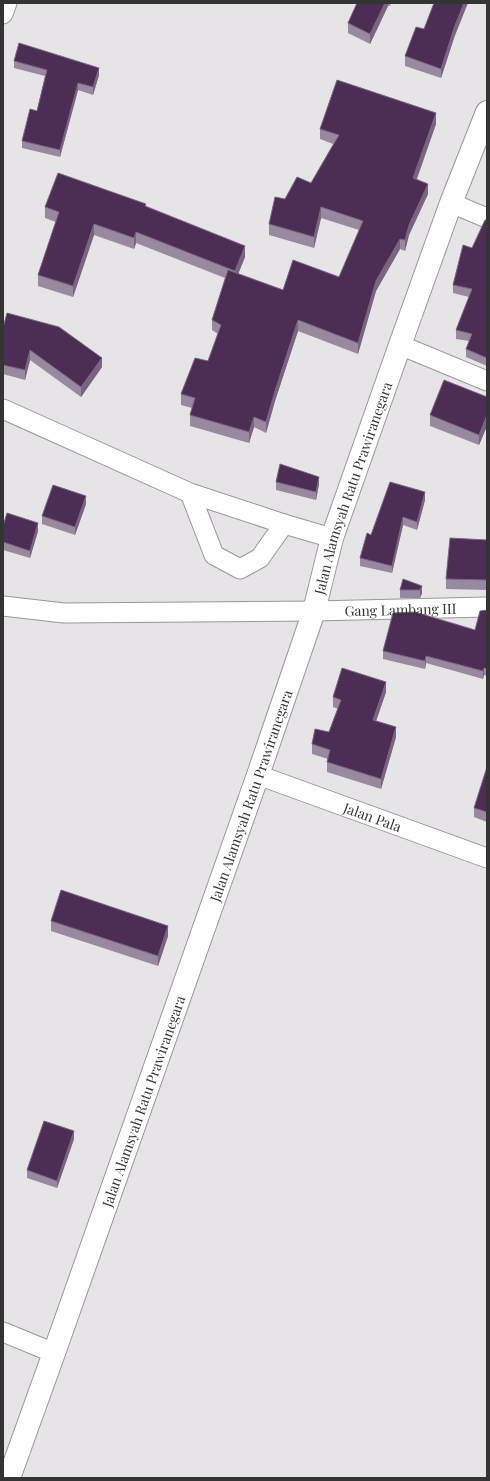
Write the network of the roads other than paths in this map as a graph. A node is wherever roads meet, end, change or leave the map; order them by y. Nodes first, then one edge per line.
1 (7, 3) edge
2 (3, 14) edge
3 (487, 112) edge
4 (451, 203) junction
5 (487, 218) edge
6 (400, 345) junction
7 (487, 381) edge
8 (3, 409) edge
9 (190, 493) junction
10 (284, 524) junction
11 (332, 538) junction
12 (3, 606) edge
13 (487, 607) edge
14 (314, 611) junction
15 (258, 775) junction
16 (487, 858) edge
17 (3, 1332) edge
18 (54, 1353) junction
19 (9, 1478) edge

1 - 2 street
3 - 4 main road, Jalan Alamsyah Ratu Prawiranegara
4 - 5 street
4 - 6 main road, Jalan Alamsyah Ratu Prawiranegara
6 - 7 street
6 - 11 main road, Jalan Alamsyah Ratu Prawiranegara
8 - 9 street
9 - 10 street
9 - 10 street
10 - 11 street
11 - 14 main road, Jalan Alamsyah Ratu Prawiranegara
12 - 14 street, Gang Lambang III
13 - 14 street, Gang Lambang III
14 - 15 main road, Jalan Alamsyah Ratu Prawiranegara
15 - 16 street, Jalan Pala
15 - 18 main road, Jalan Alamsyah Ratu Prawiranegara
17 - 18 street
18 - 19 main road, Jalan Alamsyah Ratu Prawiranegara

